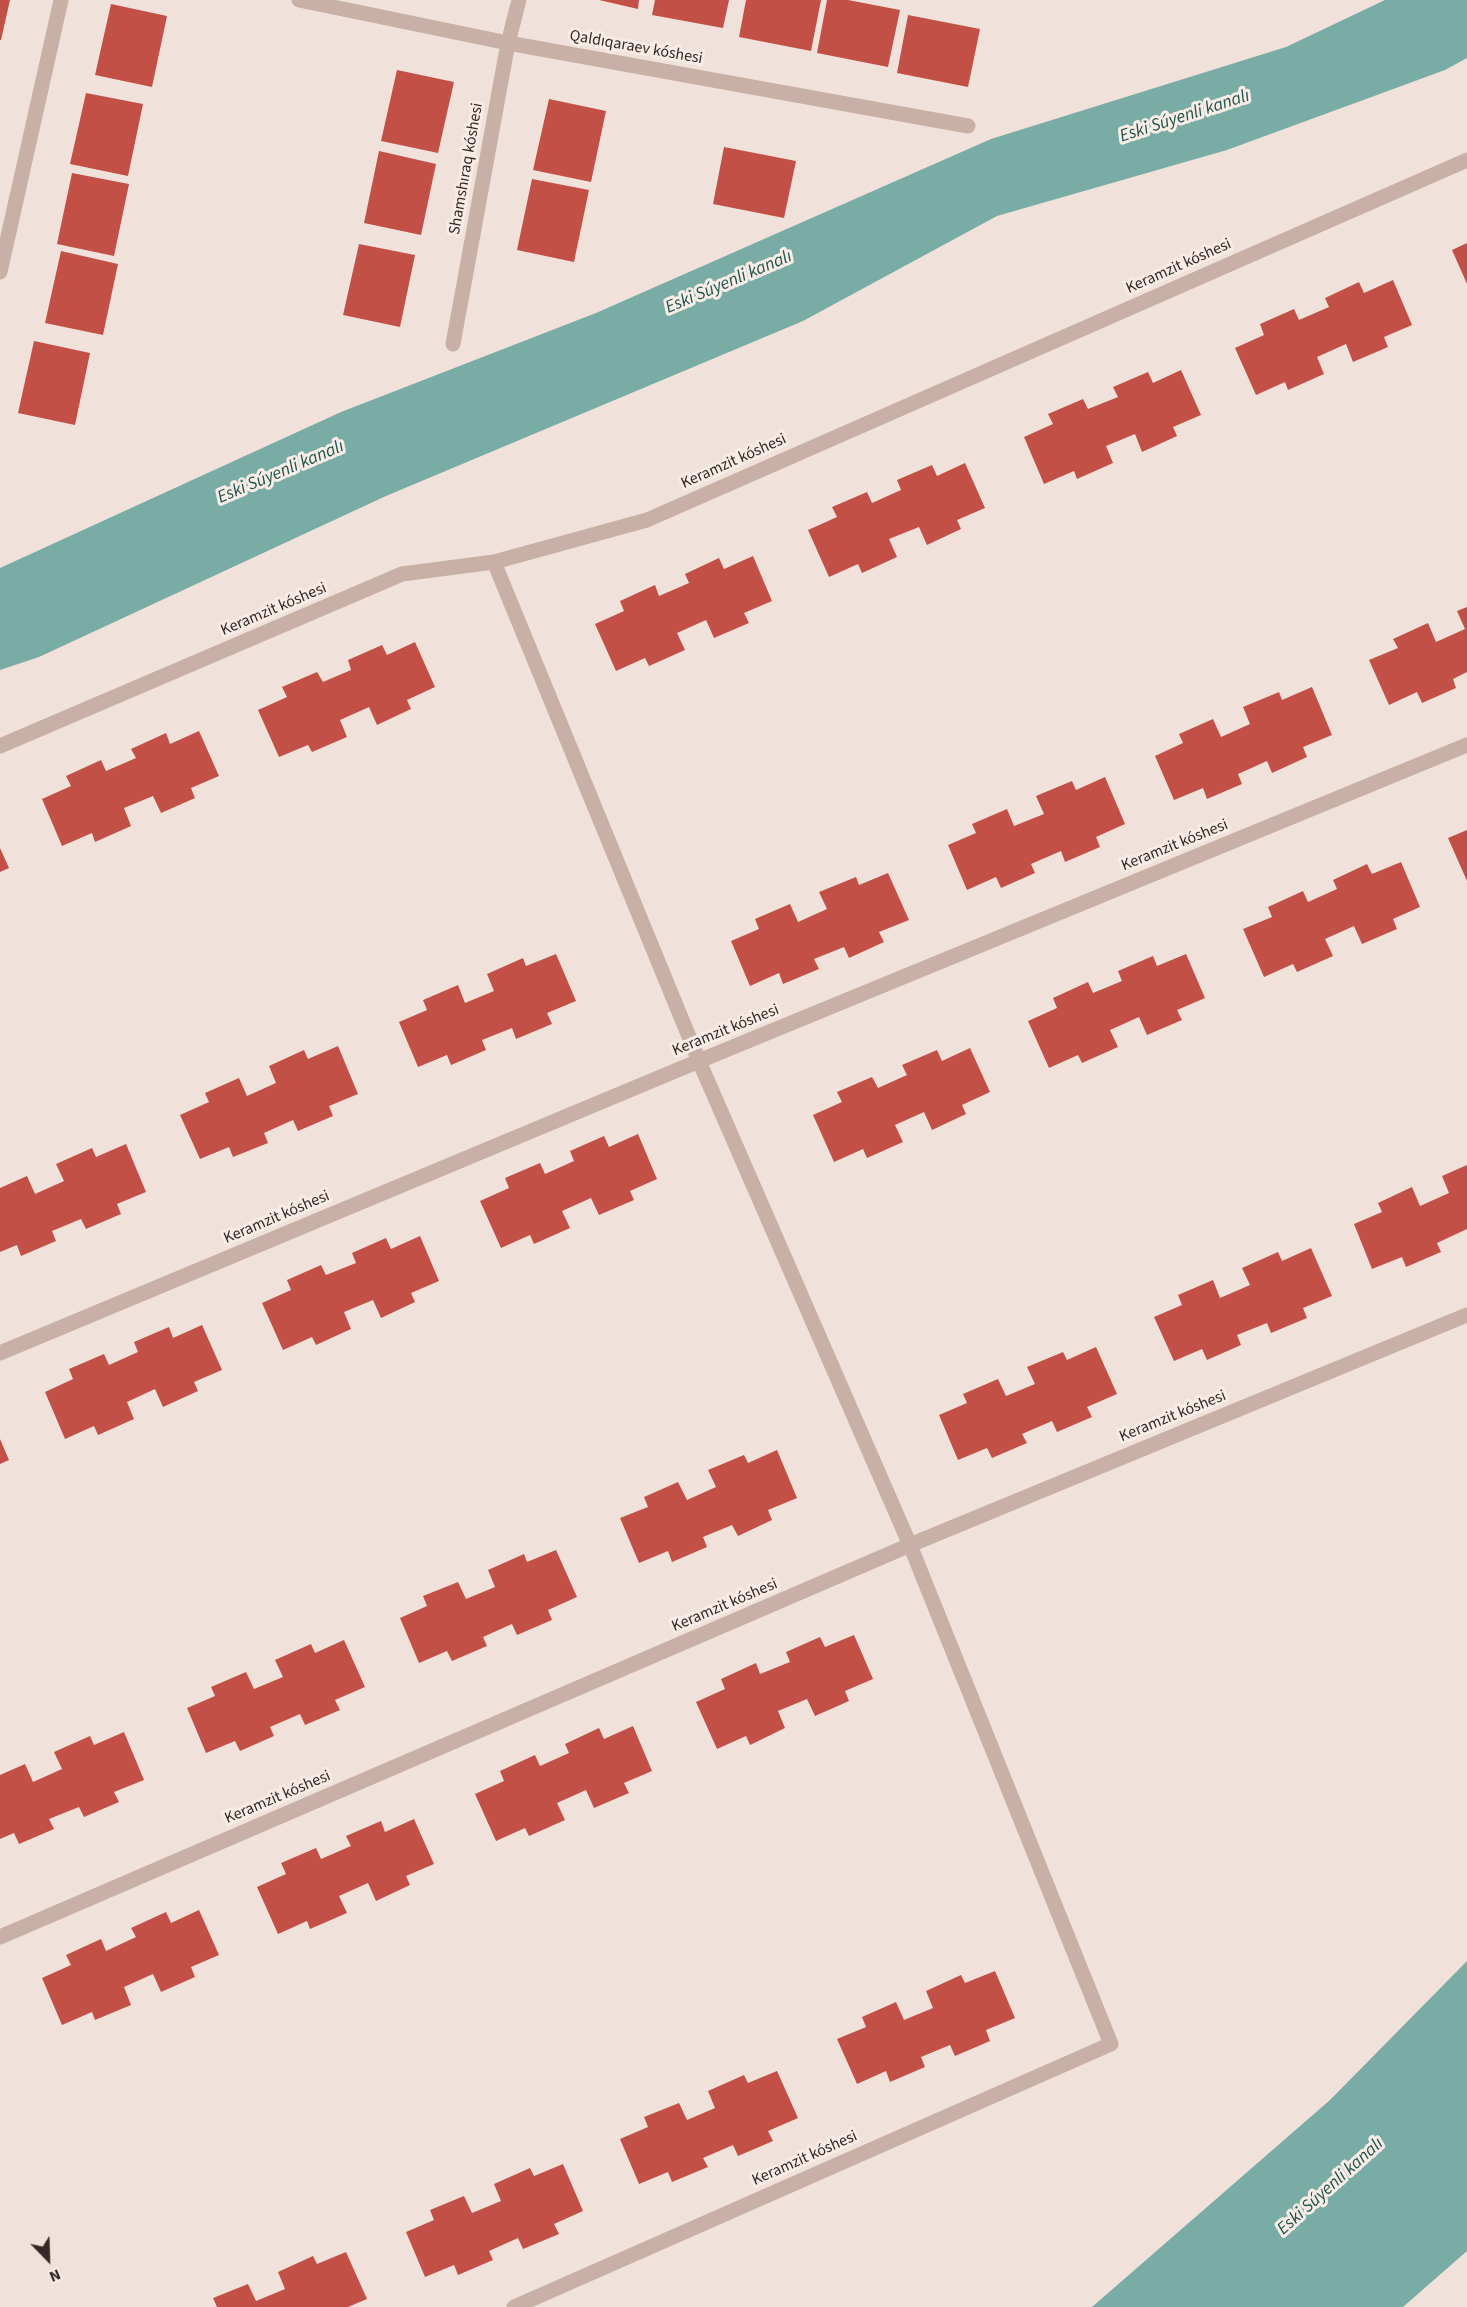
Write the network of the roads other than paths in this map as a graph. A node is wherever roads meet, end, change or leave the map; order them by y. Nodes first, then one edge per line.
1 (61, 0) edge
2 (299, 0) edge
3 (519, 0) edge
4 (508, 43) junction
5 (968, 126) dead end
6 (1467, 160) edge
7 (0, 272) edge
8 (453, 344) dead end
9 (494, 562) junction
10 (1467, 745) edge
11 (0, 746) edge
12 (699, 1061) junction
13 (1467, 1315) edge
14 (0, 1353) edge
15 (910, 1545) junction
16 (0, 1937) edge
17 (514, 2307) edge

1 - 7 street
2 - 4 street, Qaldıqaraev kóshesi
3 - 4 street, Shamshıraq kóshesi
4 - 5 street, Qaldıqaraev kóshesi
4 - 8 street, Shamshıraq kóshesi
6 - 9 street, Keramzit kóshesi
9 - 11 street, Keramzit kóshesi
9 - 12 street
10 - 12 street, Keramzit kóshesi
12 - 14 street, Keramzit kóshesi
12 - 15 street
13 - 15 street, Keramzit kóshesi
15 - 16 street, Keramzit kóshesi
15 - 17 street, Keramzit kóshesi

